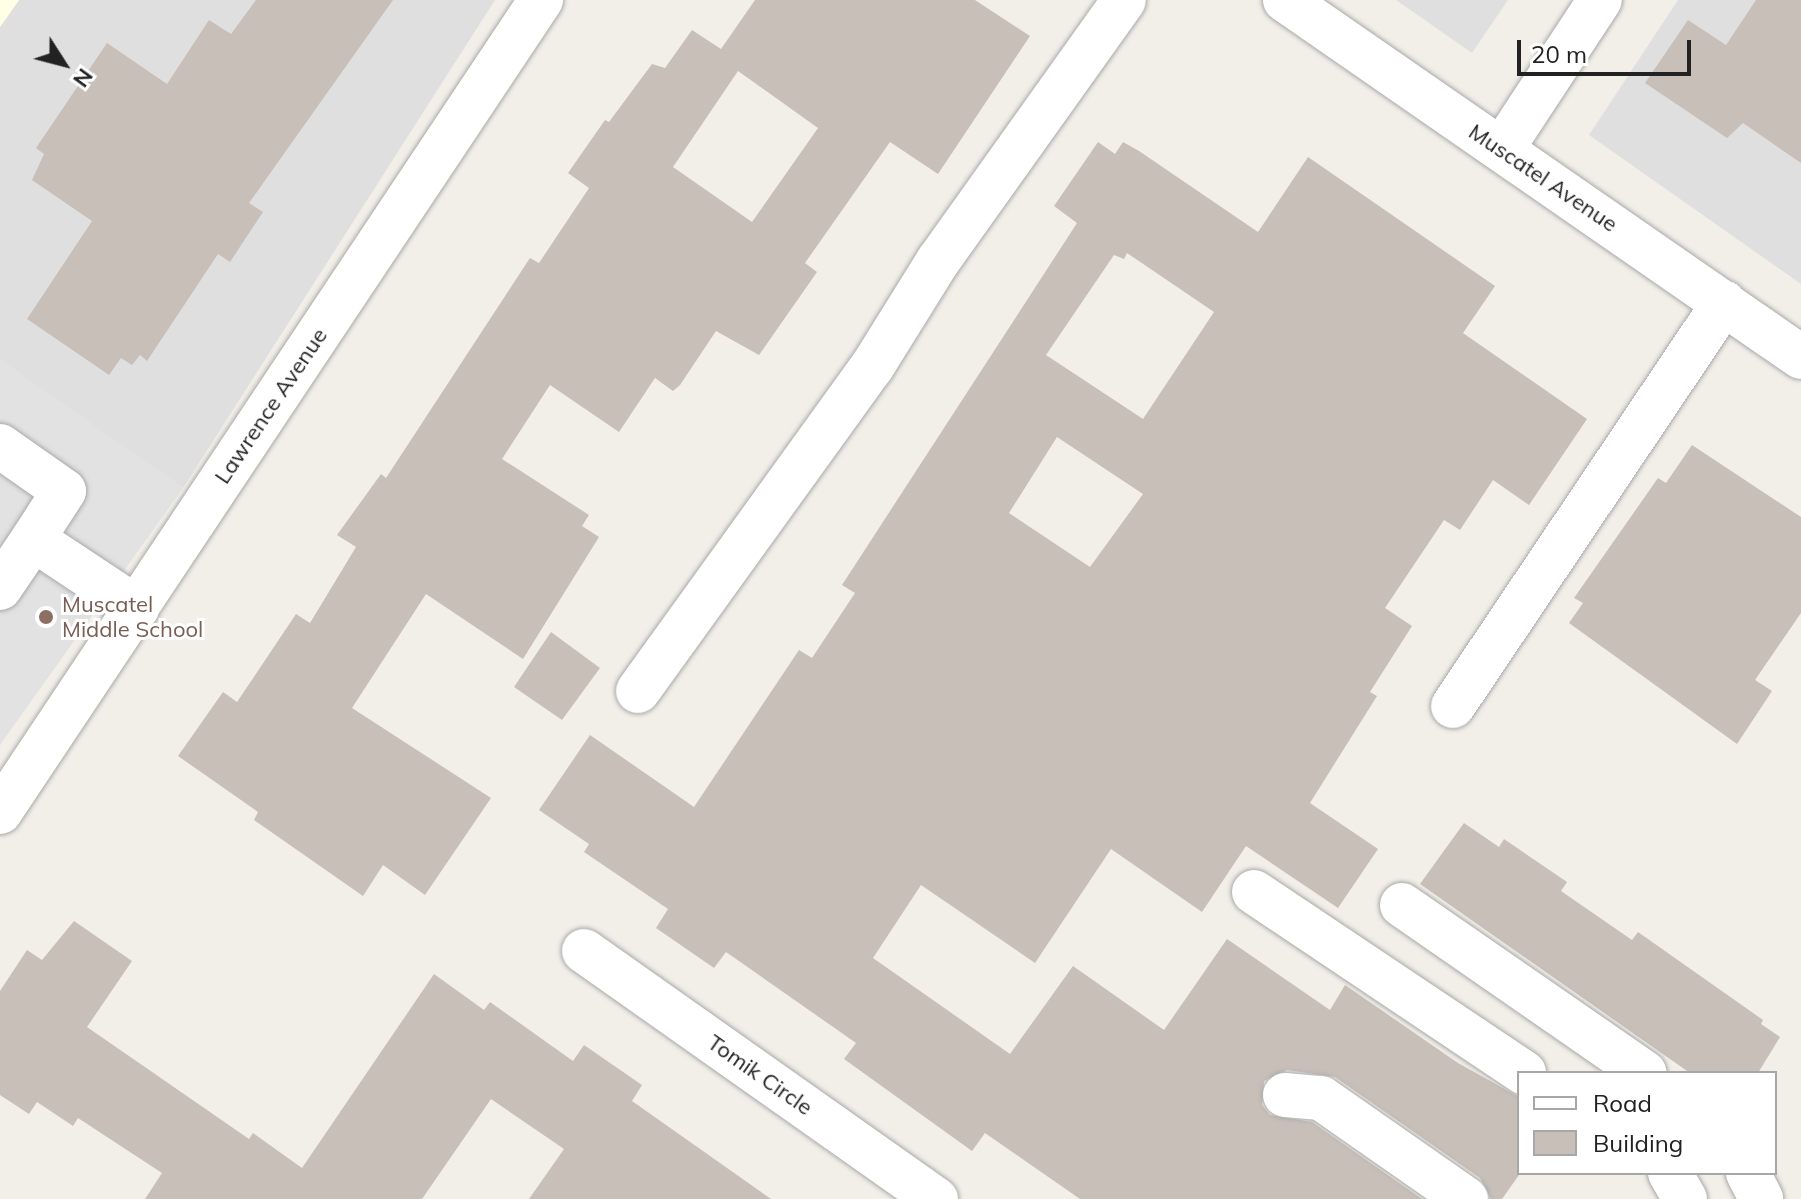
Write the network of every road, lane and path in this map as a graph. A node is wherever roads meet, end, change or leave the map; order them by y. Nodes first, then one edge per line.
1 (541, 0) edge
2 (1124, 0) edge
3 (1285, 0) edge
4 (1600, 0) edge
5 (1502, 149) junction
6 (1724, 303) junction
7 (1801, 357) edge
8 (0, 446) edge
9 (33, 539) junction
10 (0, 588) edge
11 (137, 608) junction
12 (638, 691) dead end
13 (1453, 706) dead end
14 (0, 812) edge
15 (1254, 892) dead end
16 (1402, 905) dead end
17 (584, 951) dead end
18 (1521, 1071) edge
19 (1642, 1071) edge
20 (1285, 1095) dead end
21 (1671, 1175) edge
22 (1749, 1175) edge
23 (936, 1199) edge
24 (1466, 1199) edge
25 (1685, 1199) edge
26 (1761, 1199) edge

1 - 11 street, Lawrence Avenue
2 - 12 street
3 - 5 street, Muscatel Avenue
4 - 5 street
5 - 6 street, Muscatel Avenue
6 - 7 street, Muscatel Avenue
6 - 13 street
8 - 9 street
9 - 10 street
9 - 11 street
11 - 14 street, Lawrence Avenue
15 - 18 street
16 - 19 street
17 - 23 street, Tomik Circle
20 - 24 street
21 - 25 street
22 - 26 street

